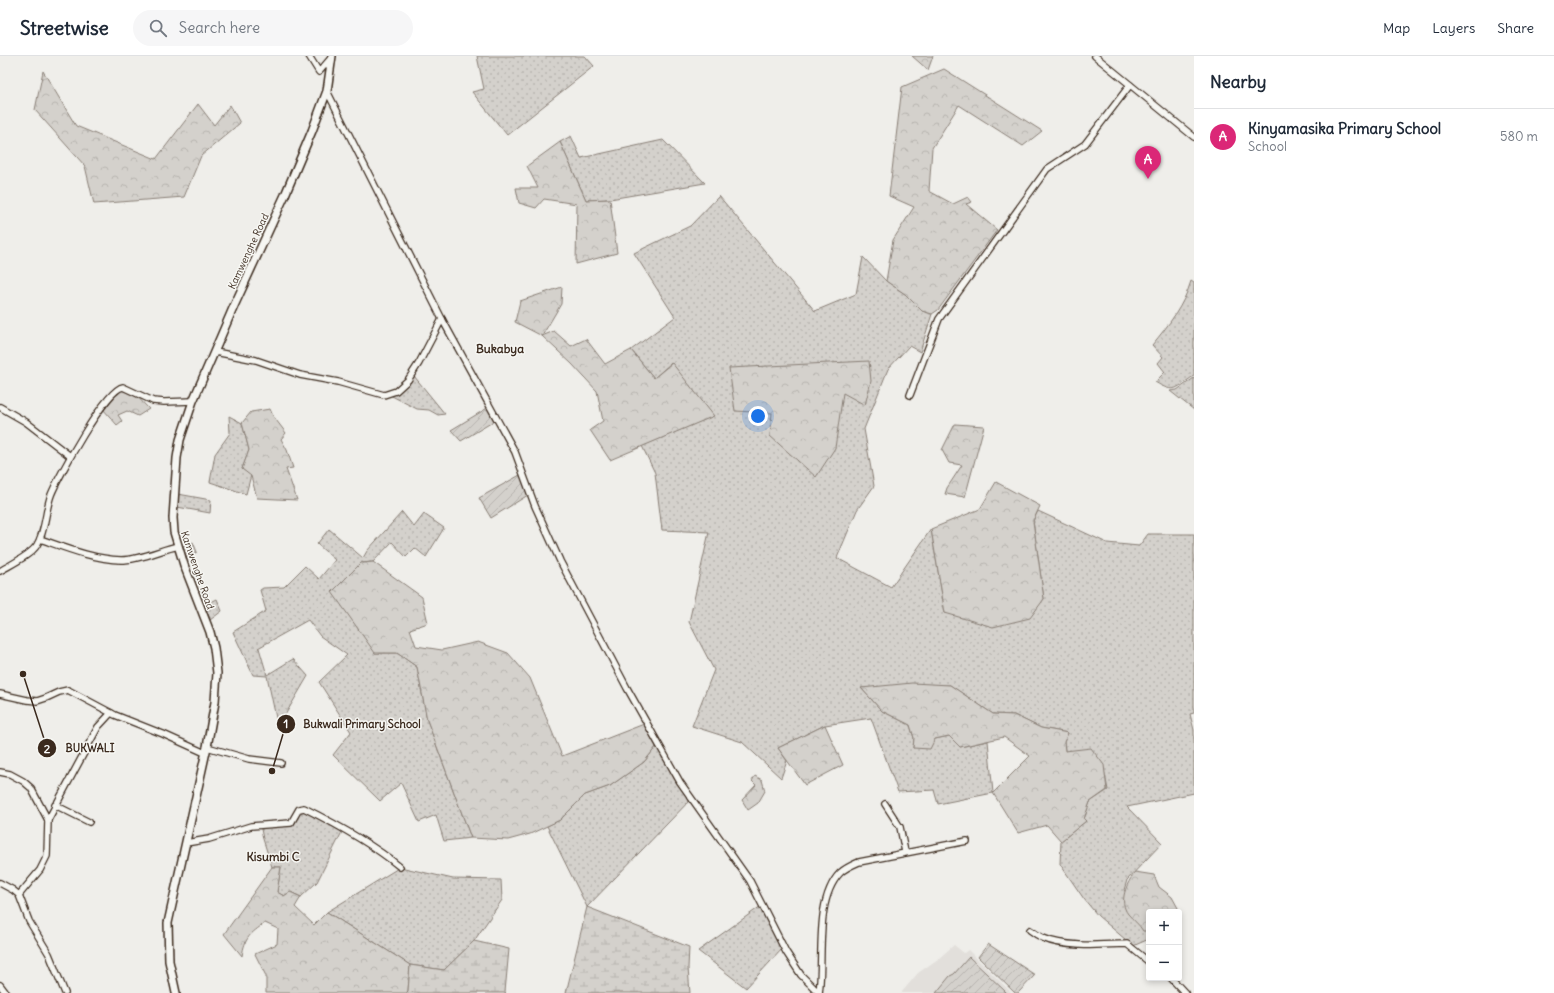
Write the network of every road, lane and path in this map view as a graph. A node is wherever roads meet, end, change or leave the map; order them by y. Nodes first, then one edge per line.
1 (309, 56) edge
2 (1095, 56) edge
3 (332, 57) edge
4 (1130, 85) junction
5 (327, 91) junction
6 (1194, 137) edge
7 (442, 319) junction
8 (214, 352) junction
9 (910, 395) dead end
10 (193, 401) junction
11 (0, 407) edge
12 (70, 456) junction
13 (40, 539) junction
14 (178, 546) junction
15 (0, 571) edge
16 (0, 694) edge
17 (111, 713) junction
18 (206, 750) junction
19 (281, 763) dead end
20 (0, 772) edge
21 (884, 804) dead end
22 (55, 805) junction
23 (48, 820) junction
24 (89, 822) dead end
25 (967, 841) dead end
26 (186, 843) junction
27 (905, 852) junction
28 (400, 867) dead end
29 (0, 883) edge
30 (19, 895) junction
31 (1030, 930) dead end
32 (1146, 960) edge
33 (1173, 981) edge
34 (0, 985) edge
35 (6, 993) edge
36 (65, 993) edge
37 (176, 993) edge
38 (819, 993) edge
39 (1185, 993) edge

1 - 3 street
2 - 4 street
3 - 5 main road, Kamwenghe Road
4 - 6 street
4 - 9 street
5 - 7 street
5 - 8 main road, Kamwenghe Road
7 - 8 street
7 - 38 street
8 - 10 main road, Kamwenghe Road
10 - 12 street
10 - 14 main road, Kamwenghe Road
11 - 12 street
12 - 13 street
13 - 14 street
13 - 15 street
14 - 18 main road, Kamwenghe Road
16 - 17 street
17 - 18 street
17 - 22 street
18 - 19 street
18 - 26 main road, Kamwenghe Road
20 - 23 street
21 - 27 street
22 - 23 street
22 - 24 street
23 - 30 street
25 - 27 street
26 - 28 street
26 - 37 main road, Kamwenghe Road
27 - 38 street
29 - 30 street
30 - 36 street
31 - 32 street
33 - 39 street
34 - 35 street

